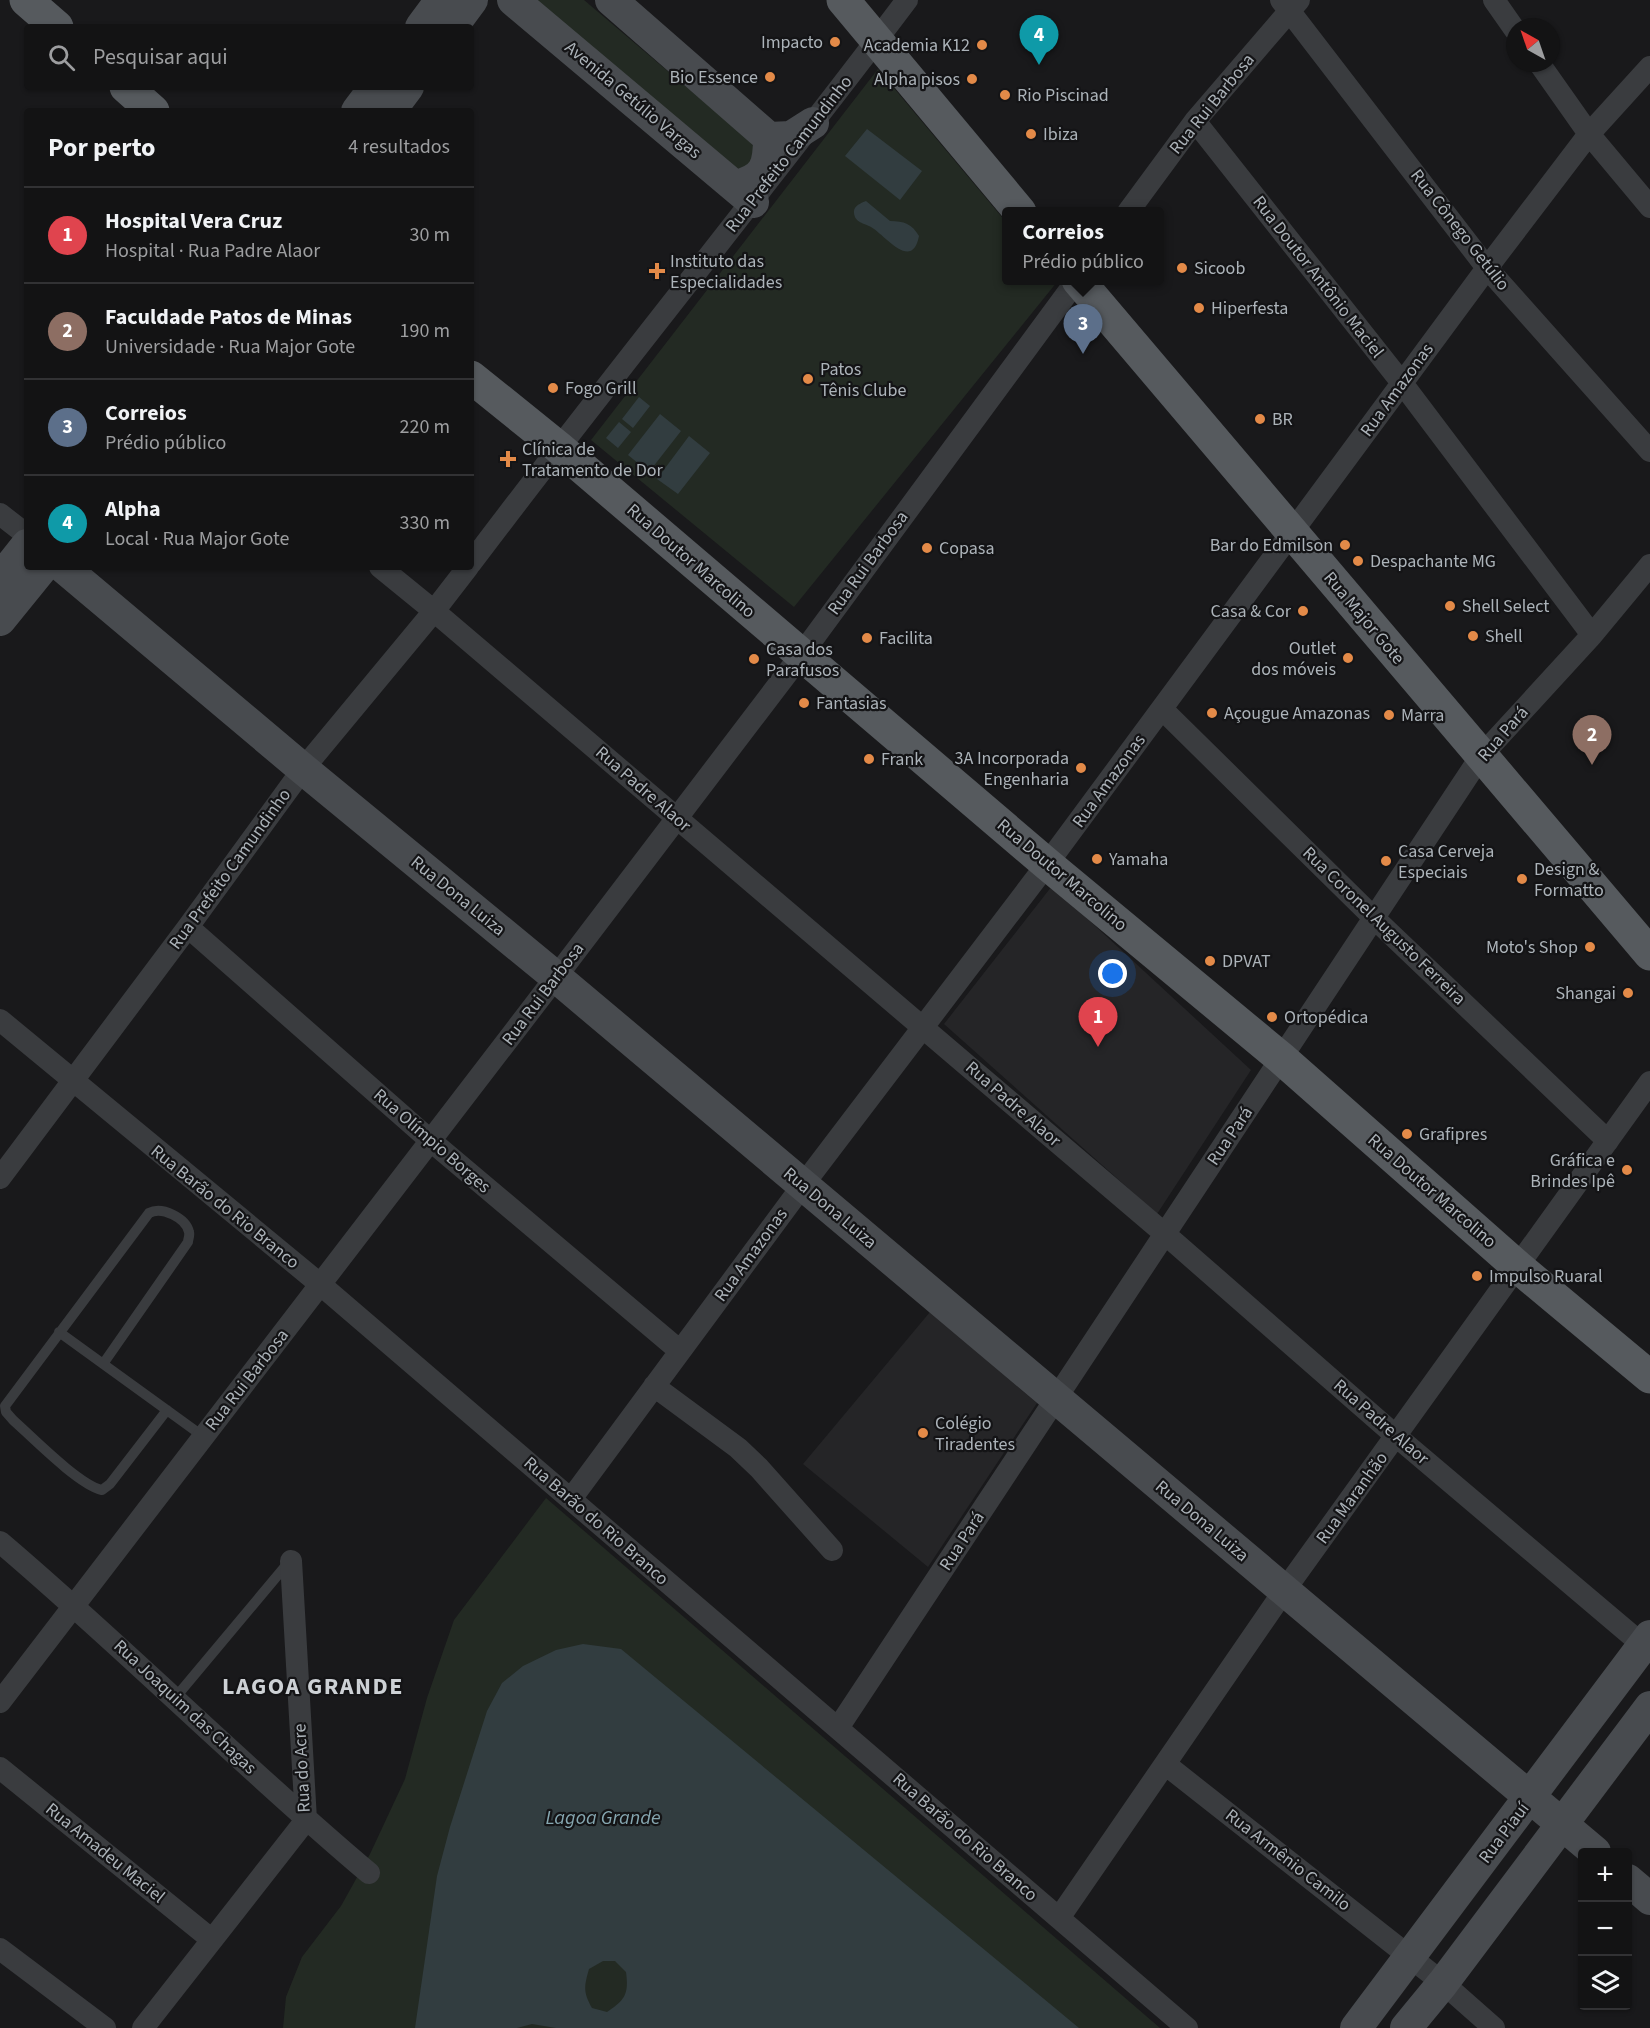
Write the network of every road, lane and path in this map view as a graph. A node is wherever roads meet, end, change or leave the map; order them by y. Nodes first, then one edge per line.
1 (26, 0) edge
2 (441, 0) edge
3 (472, 0) edge
4 (513, 0) edge
5 (611, 0) edge
6 (843, 0) edge
7 (907, 0) edge
8 (1494, 0) edge
9 (1290, 4) edge
10 (1507, 18) edge
11 (54, 24) edge
12 (423, 24) edge
13 (454, 24) edge
14 (877, 40) junction
15 (1650, 67) edge
16 (1545, 72) edge
17 (129, 90) edge
18 (373, 90) edge
19 (406, 90) edge
20 (150, 108) edge
21 (359, 108) edge
22 (392, 108) edge
23 (1195, 121) junction
24 (813, 123) junction
25 (1589, 134) junction
26 (769, 138) junction
27 (745, 194) junction
28 (1016, 207) edge
29 (1132, 207) edge
30 (1650, 207) edge
31 (1487, 268) junction
32 (1074, 285) edge
33 (1082, 285) edge
34 (474, 379) edge
35 (1402, 383) junction
36 (558, 447) junction
37 (1650, 451) edge
38 (0, 513) edge
39 (1292, 532) junction
40 (24, 533) edge
41 (24, 549) edge
42 (474, 559) edge
43 (1650, 565) edge
44 (41, 570) edge
45 (67, 570) edge
46 (384, 570) edge
47 (466, 570) edge
48 (0, 579) edge
49 (434, 611) junction
50 (0, 620) edge
51 (1592, 635) junction
52 (801, 655) junction
53 (1162, 709) junction
54 (1481, 756) junction
55 (303, 769) junction
56 (677, 818) junction
57 (1047, 864) junction
58 (1374, 918) junction
59 (188, 927) junction
60 (1650, 954) edge
61 (556, 977) junction
62 (0, 1020) edge
63 (923, 1027) junction
64 (1281, 1058) junction
65 (72, 1081) junction
66 (1650, 1082) edge
67 (431, 1141) junction
68 (1608, 1141) junction
69 (0, 1178) edge
70 (803, 1185) junction
71 (1165, 1234) junction
72 (1518, 1267) junction
73 (321, 1285) junction
74 (59, 1332) junction
75 (680, 1351) junction
76 (103, 1364) junction
77 (1650, 1377) edge
78 (654, 1386) junction
79 (1056, 1398) junction
80 (167, 1410) junction
81 (204, 1437) junction
82 (1396, 1437) junction
83 (571, 1499) junction
84 (0, 1542) edge
85 (832, 1551) dead end
86 (291, 1561) joint
87 (1284, 1591) junction
88 (74, 1605) junction
89 (1648, 1644) edge
90 (175, 1698) junction
91 (0, 1702) edge
92 (1650, 1707) edge
93 (838, 1728) junction
94 (1165, 1764) junction
95 (0, 1768) edge
96 (1530, 1798) junction
97 (306, 1820) junction
98 (1562, 1825) junction
99 (1590, 1848) edge
100 (369, 1873) dead end
101 (1632, 1883) edge
102 (1650, 1899) edge
103 (1059, 1918) junction
104 (211, 1939) junction
105 (0, 1949) edge
106 (1410, 1957) junction
107 (1443, 1983) junction
108 (105, 2028) edge
109 (143, 2028) edge
110 (1186, 2028) edge
111 (1356, 2028) edge
112 (1406, 2028) edge
113 (1494, 2028) edge

1 - 11 main road
2 - 12 street
3 - 13 street
4 - 27 street, Avenida Getúlio Vargas
5 - 26 street
6 - 14 main road
7 - 14 street, Rua Prefeito Camundinho
8 - 10 street
9 - 23 street, Rua Rui Barbosa
9 - 31 street, Rua Cônego Getúlio
14 - 24 street, Rua Prefeito Camundinho
14 - 28 main road
15 - 25 street, Rua Amazonas
16 - 25 street
17 - 20 main road
18 - 21 street
19 - 22 street
23 - 29 street, Rua Rui Barbosa
23 - 35 street, Rua Doutor Antônio Maciel
24 - 26 street
24 - 27 street, Rua Prefeito Camundinho
25 - 30 street
25 - 31 street, Rua Amazonas
26 - 27 street
27 - 36 street, Rua Prefeito Camundinho
31 - 35 street, Rua Amazonas
31 - 37 street, Rua Cônego Getúlio
32 - 52 street, Rua Rui Barbosa
33 - 39 main road, Rua Major Gote
34 - 36 main road, Rua Doutor Marcolino
35 - 39 street, Rua Amazonas
35 - 51 street, Rua Doutor Antônio Maciel
36 - 42 street, Rua Prefeito Camundinho
36 - 52 main road, Rua Doutor Marcolino
38 - 40 street
39 - 53 street, Rua Amazonas
39 - 54 main road, Rua Major Gote
41 - 48 street
43 - 51 street, Rua Pará
44 - 50 street
45 - 55 street, Rua Dona Luiza
46 - 49 street, Rua Padre Alaor
47 - 49 street, Rua Prefeito Camundinho
49 - 55 street, Rua Prefeito Camundinho
49 - 56 street, Rua Padre Alaor
51 - 54 street, Rua Pará
52 - 56 street, Rua Rui Barbosa
52 - 57 main road, Rua Doutor Marcolino
53 - 57 street, Rua Amazonas
53 - 58 street, Rua Coronel Augusto Ferreira
54 - 58 street, Rua Pará
54 - 60 main road, Rua Major Gote
55 - 59 street, Rua Prefeito Camundinho
55 - 61 street, Rua Dona Luiza
56 - 61 street, Rua Rui Barbosa
56 - 63 street, Rua Padre Alaor
57 - 63 street, Rua Amazonas
57 - 64 main road, Rua Doutor Marcolino
58 - 64 street, Rua Pará
58 - 68 street, Rua Coronel Augusto Ferreira
59 - 65 street, Rua Prefeito Camundinho
59 - 67 street, Rua Olímpio Borges
61 - 67 street, Rua Rui Barbosa
61 - 70 street, Rua Dona Luiza
62 - 65 street, Rua Barão do Rio Branco
63 - 70 street, Rua Amazonas
63 - 71 street, Rua Padre Alaor
64 - 71 street, Rua Pará
64 - 72 main road, Rua Doutor Marcolino
65 - 69 street, Rua Prefeito Camundinho
65 - 73 street, Rua Barão do Rio Branco
66 - 68 street, Rua Maranhão
67 - 73 street, Rua Rui Barbosa
67 - 75 street, Rua Olímpio Borges
68 - 72 street, Rua Maranhão
70 - 75 street, Rua Amazonas
70 - 79 street, Rua Dona Luiza
71 - 79 street, Rua Pará
71 - 82 street, Rua Padre Alaor
72 - 77 main road, Rua Doutor Marcolino
72 - 82 street, Rua Maranhão
73 - 81 street, Rua Rui Barbosa
73 - 83 street, Rua Barão do Rio Branco
74 - 76 lane
74 - 76 lane
74 - 80 lane
75 - 78 street, Rua Amazonas
76 - 80 lane
78 - 83 street, Rua Amazonas
78 - 85 street
79 - 87 street, Rua Dona Luiza
79 - 93 street, Rua Pará
80 - 81 lane
81 - 88 street, Rua Rui Barbosa
82 - 87 street, Rua Maranhão
82 - 89 street, Rua Padre Alaor
83 - 93 street, Rua Barão do Rio Branco
84 - 88 street, Rua Joaquim das Chagas
86 - 90 lane
86 - 97 street, Rua do Acre
87 - 94 street, Rua Maranhão
87 - 96 street, Rua Dona Luiza
88 - 90 street, Rua Joaquim das Chagas
88 - 91 street, Rua Rui Barbosa
89 - 96 street, Rua Piauí
90 - 97 street, Rua Joaquim das Chagas
92 - 98 street
93 - 103 street, Rua Barão do Rio Branco
94 - 103 street, Rua Maranhão
94 - 106 street, Rua Armênio Camilo
95 - 104 street, Rua Amadeu Maciel
96 - 98 street, Rua Dona Luiza
96 - 106 street, Rua Piauí
97 - 100 street, Rua Joaquim das Chagas
97 - 104 street, Rua do Acre
98 - 99 street, Rua Dona Luiza
98 - 107 street
101 - 102 street
103 - 110 street, Rua Barão do Rio Branco
104 - 109 street, Rua do Acre
105 - 108 street
106 - 107 street, Rua Armênio Camilo
106 - 111 street, Rua Piauí
107 - 112 street
107 - 113 street

